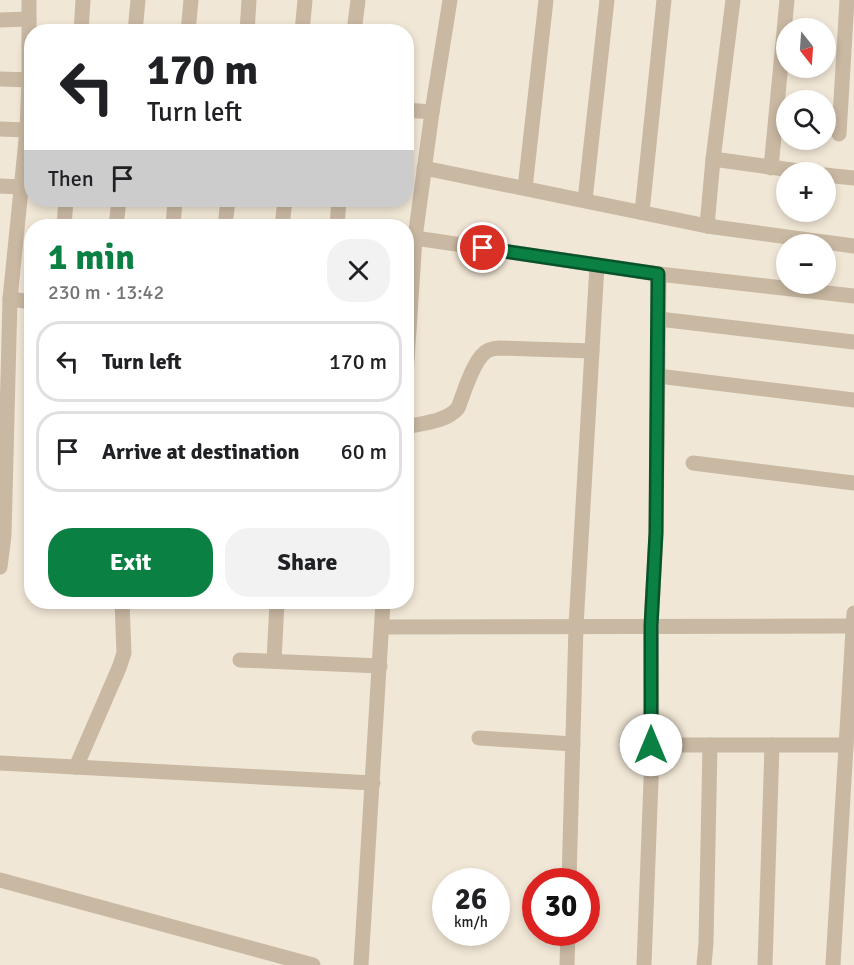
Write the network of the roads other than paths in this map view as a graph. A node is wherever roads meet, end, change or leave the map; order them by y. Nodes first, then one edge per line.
1 (29, 0) edge
2 (83, 0) edge
3 (138, 0) edge
4 (191, 0) edge
5 (249, 0) edge
6 (305, 0) edge
7 (357, 0) edge
8 (450, 0) edge
9 (546, 0) edge
10 (607, 0) edge
11 (664, 0) edge
12 (733, 0) edge
13 (787, 0) edge
14 (847, 0) edge
15 (29, 19) junction
16 (0, 20) edge
17 (29, 24) edge
18 (82, 24) edge
19 (136, 24) edge
20 (189, 24) edge
21 (248, 24) edge
22 (303, 24) edge
23 (355, 24) edge
24 (0, 79) edge
25 (24, 80) edge
26 (414, 111) edge
27 (432, 112) junction
28 (0, 129) edge
29 (24, 130) edge
30 (839, 134) dead end
31 (24, 158) edge
32 (713, 159) junction
33 (424, 168) junction
34 (771, 168) junction
35 (776, 169) edge
36 (836, 176) edge
37 (854, 178) edge
38 (0, 186) edge
39 (21, 187) junction
40 (525, 188) junction
41 (585, 200) junction
42 (642, 213) junction
43 (707, 226) junction
44 (415, 238) junction
45 (854, 246) edge
46 (414, 249) edge
47 (7, 265) edge
48 (597, 265) junction
49 (658, 274) junction
50 (854, 296) edge
51 (10, 299) junction
52 (24, 301) edge
53 (659, 319) junction
54 (854, 342) edge
55 (592, 351) junction
56 (658, 376) junction
57 (854, 400) edge
58 (414, 425) edge
59 (693, 462) dead end
60 (854, 483) edge
61 (0, 567) edge
62 (122, 609) edge
63 (277, 609) edge
64 (383, 609) edge
65 (854, 619) edge
66 (576, 626) junction
67 (651, 626) junction
68 (382, 627) junction
69 (240, 660) dead end
70 (273, 661) junction
71 (380, 666) junction
72 (851, 719) edge
73 (479, 738) dead end
74 (573, 744) junction
75 (651, 745) junction
76 (710, 745) junction
77 (772, 745) junction
78 (846, 745) junction
79 (0, 763) edge
80 (76, 767) junction
81 (373, 783) junction
82 (569, 868) edge
83 (0, 880) edge
84 (568, 946) edge
85 (833, 964) edge
86 (313, 965) edge
87 (361, 965) edge
88 (567, 965) edge
89 (644, 965) edge
90 (704, 965) edge
91 (765, 965) edge

1 - 15 street
2 - 18 street
3 - 19 street
4 - 20 street
5 - 21 street
6 - 22 street
7 - 23 street
8 - 27 street
9 - 40 street
10 - 41 street
11 - 42 street
12 - 32 street
13 - 34 street
14 - 30 street
15 - 16 street
15 - 17 street
24 - 25 street
26 - 27 street
27 - 33 street
28 - 29 street
31 - 39 street
32 - 34 street
32 - 43 street
33 - 40 street
33 - 44 street
34 - 35 street
36 - 37 street
38 - 39 street
39 - 47 street
40 - 41 street
41 - 42 street
42 - 43 street
43 - 45 street
44 - 46 street
44 - 48 street
47 - 51 street
48 - 49 street
48 - 55 street
49 - 50 street
49 - 53 street
51 - 52 street
51 - 61 street
53 - 54 street
53 - 56 street
55 - 58 street
55 - 66 street
56 - 57 street
56 - 67 street
59 - 60 street
62 - 80 street
63 - 70 street
64 - 68 street
65 - 67 street
65 - 72 street
66 - 67 street
66 - 68 street
66 - 74 street
67 - 75 street
68 - 71 street
69 - 70 street
70 - 71 street
71 - 81 street
72 - 78 street
73 - 74 street
74 - 82 street
75 - 76 street
75 - 89 street
76 - 77 street
76 - 90 street
77 - 78 street
77 - 91 street
78 - 85 street
79 - 80 street
80 - 81 street
81 - 87 street
83 - 86 street
84 - 88 street

